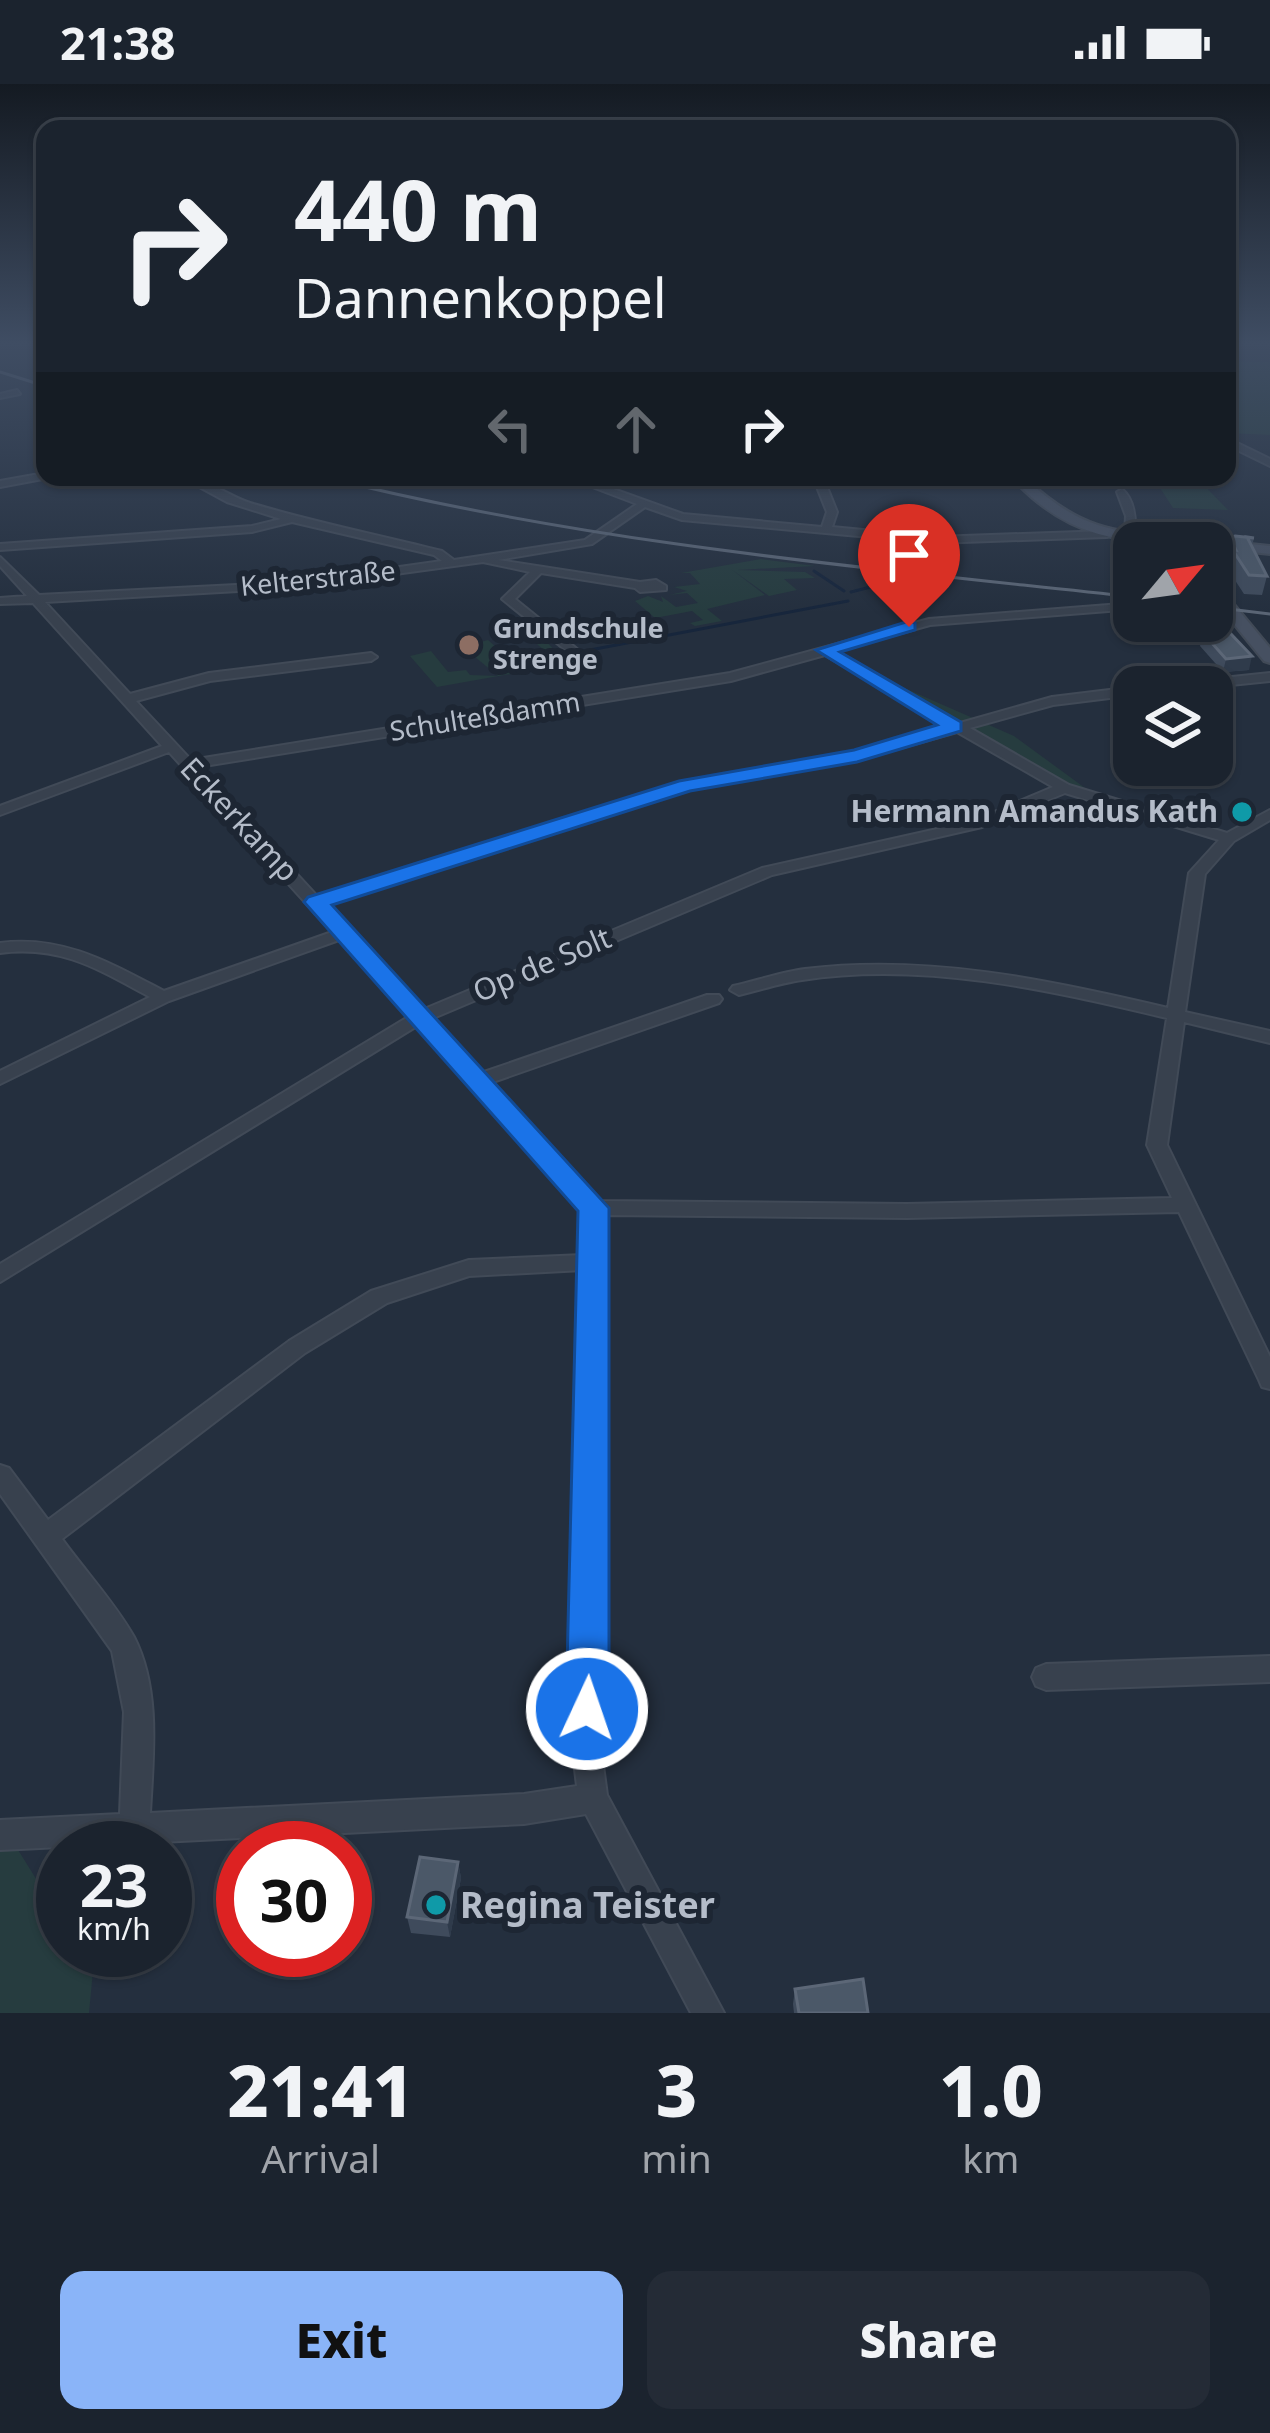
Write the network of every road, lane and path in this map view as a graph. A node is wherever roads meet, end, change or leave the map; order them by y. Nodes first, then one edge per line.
1 (1236, 446) edge
2 (1270, 463) edge
3 (36, 478) edge
4 (0, 484) edge
5 (203, 486) edge
6 (593, 486) edge
7 (822, 486) edge
8 (1026, 486) edge
9 (1122, 492) dead end
10 (641, 506) junction
11 (627, 518) junction
12 (682, 518) junction
13 (292, 519) junction
14 (1131, 522) edge
15 (1074, 531) junction
16 (825, 532) junction
17 (1113, 535) edge
18 (1233, 546) edge
19 (0, 547) edge
20 (1270, 550) edge
21 (484, 559) junction
22 (0, 560) edge
23 (451, 563) junction
24 (536, 572) junction
25 (639, 585) dead end
26 (35, 599) junction
27 (0, 602) edge
28 (1113, 608) edge
29 (1233, 614) edge
30 (1235, 617) joint
31 (825, 650) junction
32 (371, 656) dead end
33 (578, 656) dead end
34 (1270, 658) edge
35 (1270, 677) edge
36 (1233, 681) edge
37 (1113, 694) edge
38 (127, 699) junction
39 (954, 726) junction
40 (171, 747) junction
41 (188, 765) junction
42 (1064, 788) junction
43 (0, 812) edge
44 (1270, 814) edge
45 (1229, 838) junction
46 (316, 902) junction
47 (344, 933) junction
48 (0, 948) edge
49 (739, 990) dead end
50 (163, 998) junction
51 (713, 999) dead end
52 (422, 1016) junction
53 (1177, 1016) junction
54 (1270, 1036) edge
55 (0, 1078) edge
56 (480, 1080) junction
57 (1182, 1204) junction
58 (594, 1208) junction
59 (593, 1262) junction
60 (0, 1274) edge
61 (1270, 1380) edge
62 (0, 1475) edge
63 (45, 1537) junction
64 (1270, 1669) edge
65 (1046, 1677) dead end
66 (593, 1798) junction
67 (134, 1821) edge
68 (192, 1825) edge
69 (36, 1833) edge
70 (0, 1835) edge
71 (708, 2013) edge

1 - 2 street
3 - 4 street
5 - 13 street
6 - 10 street
7 - 16 street
8 - 15 main road
9 - 14 street
10 - 11 street, Kelterstraße
10 - 12 street
11 - 12 street, Kelterstraße
11 - 21 street, Kelterstraße
12 - 16 street
13 - 19 street
13 - 23 street
15 - 16 street
15 - 17 main road
18 - 20 main road
21 - 23 street, Kelterstraße
21 - 24 street
22 - 26 street, Eckerkamp
23 - 26 street, Kelterstraße
24 - 25 street
24 - 33 street
26 - 27 street, Kelterstraße
26 - 38 street, Eckerkamp
28 - 31 street, Schulteßdamm
29 - 30 main road
30 - 34 main road
31 - 39 street
31 - 41 street, Schulteßdamm
32 - 38 street
35 - 36 street
37 - 39 street
38 - 40 street, Eckerkamp
39 - 42 street
39 - 46 street
40 - 41 street, Eckerkamp
40 - 43 street
41 - 46 street, Eckerkamp
42 - 45 street
42 - 52 street, Op de Solt
44 - 45 street
45 - 53 street
46 - 47 street, Eckerkamp
47 - 50 street
47 - 52 street, Eckerkamp
48 - 50 street
49 - 53 street
50 - 55 street
51 - 56 street
52 - 56 street, Eckerkamp
52 - 60 street, Op de Solt
53 - 54 street
53 - 57 street
56 - 58 street, Eckerkamp
57 - 58 street
57 - 61 street
58 - 59 street
59 - 63 street
59 - 66 street
62 - 63 street
63 - 67 street
64 - 65 street
66 - 68 street
66 - 71 street
69 - 70 street

